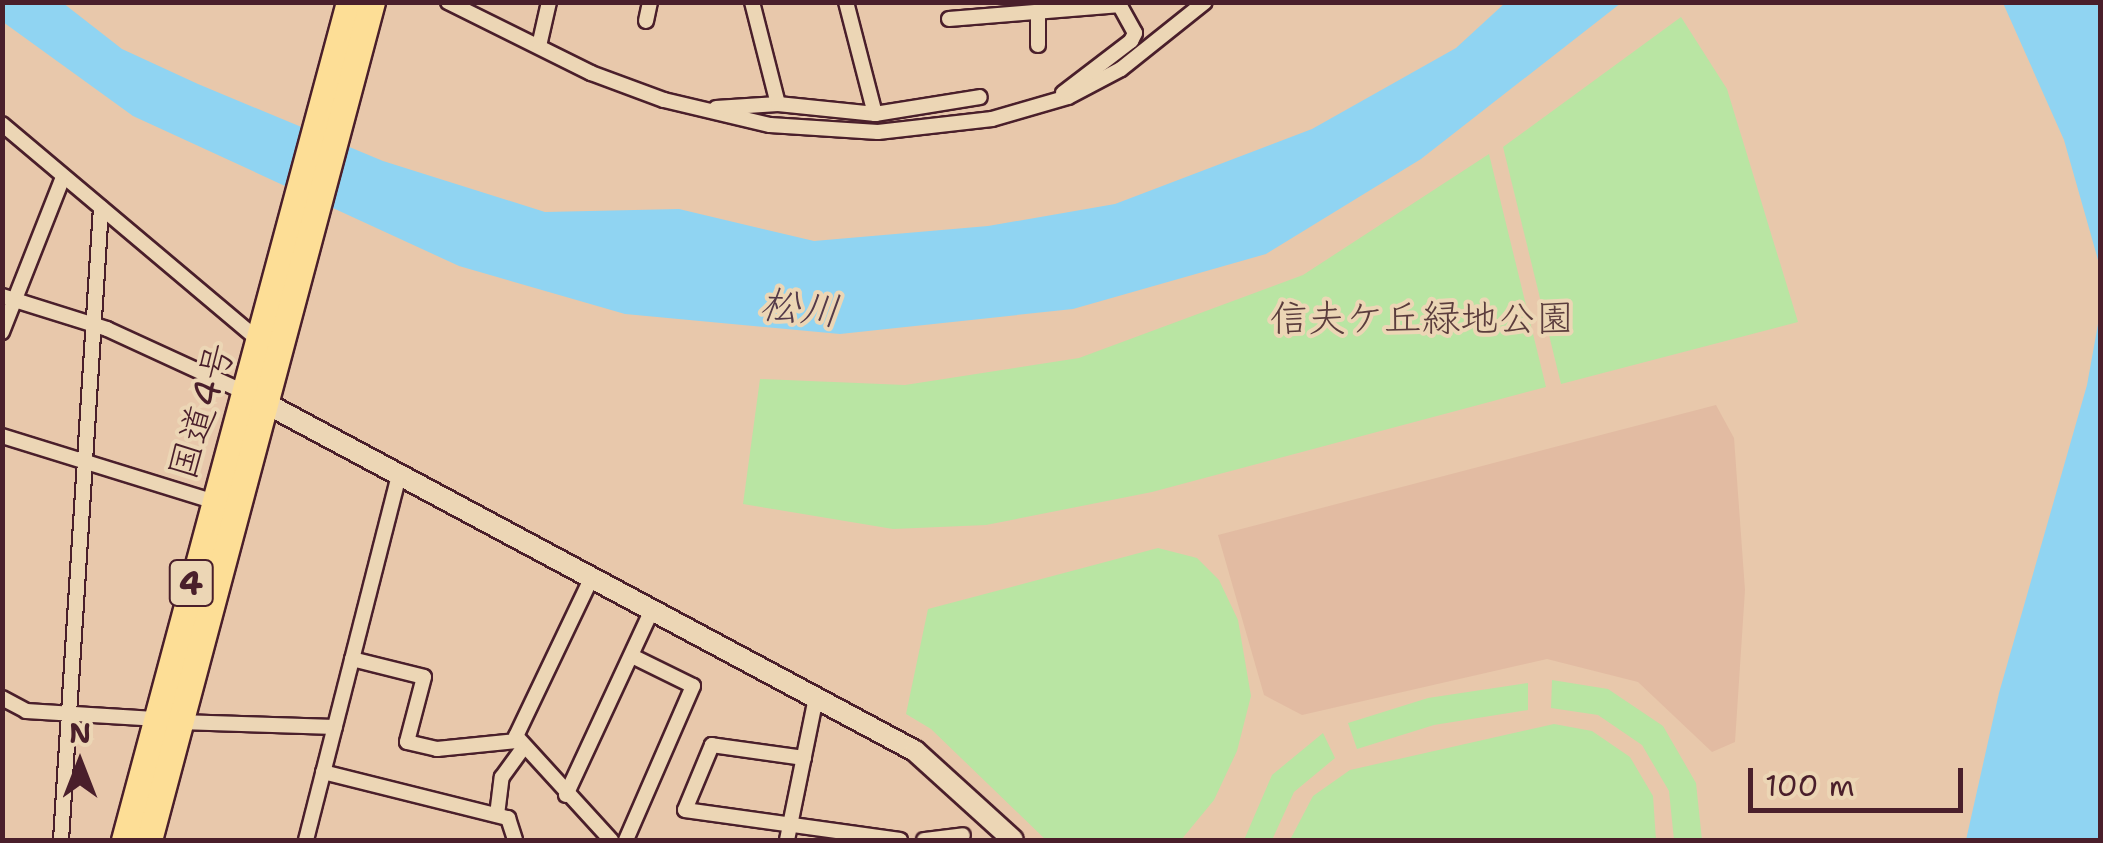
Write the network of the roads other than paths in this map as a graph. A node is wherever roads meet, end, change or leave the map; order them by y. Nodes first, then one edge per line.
1 (349, 2) edge
2 (372, 2) edge
3 (448, 2) edge
4 (549, 2) edge
5 (650, 2) edge
6 (752, 2) edge
7 (846, 2) edge
8 (1205, 2) edge
9 (1119, 4) edge
10 (1002, 8) edge
11 (1038, 13) junction
12 (949, 19) dead end
13 (646, 21) dead end
14 (1038, 45) dead end
15 (538, 46) junction
16 (980, 97) dead end
17 (1056, 100) junction
18 (778, 104) junction
19 (710, 109) junction
20 (875, 114) junction
21 (2, 124) edge
22 (62, 180) junction
23 (101, 208) junction
24 (9, 299) edge
25 (91, 327) junction
26 (2, 332) edge
27 (270, 336) junction
28 (255, 397) junction
29 (2, 436) edge
30 (84, 463) junction
31 (398, 479) junction
32 (212, 502) junction
33 (591, 578) junction
34 (652, 610) junction
35 (632, 656) junction
36 (352, 659) junction
37 (2, 698) edge
38 (816, 698) junction
39 (67, 715) junction
40 (167, 721) junction
41 (335, 727) junction
42 (520, 745) junction
43 (804, 758) junction
44 (323, 772) junction
45 (566, 796) junction
46 (497, 815) junction
47 (789, 833) edge
48 (964, 835) dead end
49 (61, 840) edge
50 (124, 840) edge
51 (148, 840) edge
52 (306, 840) edge
53 (515, 840) edge
54 (610, 840) edge
55 (626, 840) edge
56 (900, 840) edge
57 (924, 840) edge
58 (1013, 840) edge

1 - 27 highway, 国道4号 / 4
2 - 27 highway, 国道4号 / 4
3 - 15 street
4 - 15 street
5 - 13 street
6 - 18 street
7 - 20 street
8 - 17 street
9 - 11 street
9 - 17 street
10 - 11 street
10 - 12 street
11 - 14 street
15 - 19 street
16 - 20 street
17 - 19 street
18 - 19 street
18 - 20 street
21 - 22 street
22 - 23 street
22 - 24 street
23 - 25 street
23 - 27 street
24 - 25 street
24 - 26 street
25 - 28 street
25 - 30 street
27 - 28 highway, 国道4号 / 4
28 - 31 street
28 - 32 highway, 国道4号 / 4
28 - 40 highway, 国道4号 / 4
29 - 30 street
30 - 32 street
30 - 39 street
31 - 33 street
31 - 36 street
32 - 40 highway, 国道4号 / 4
33 - 34 street
33 - 42 street
34 - 35 street
34 - 38 street
35 - 45 street
35 - 55 street
36 - 41 street
36 - 42 street
37 - 39 street
38 - 43 street
38 - 58 street
39 - 40 street
39 - 49 street
40 - 41 street
40 - 50 highway, 国道4号 / 4
40 - 51 highway, 国道4号 / 4
41 - 44 street
42 - 45 street
42 - 46 street
43 - 47 street
43 - 47 street
44 - 46 street
44 - 52 street
45 - 54 street
46 - 53 street
47 - 56 street
48 - 57 street

